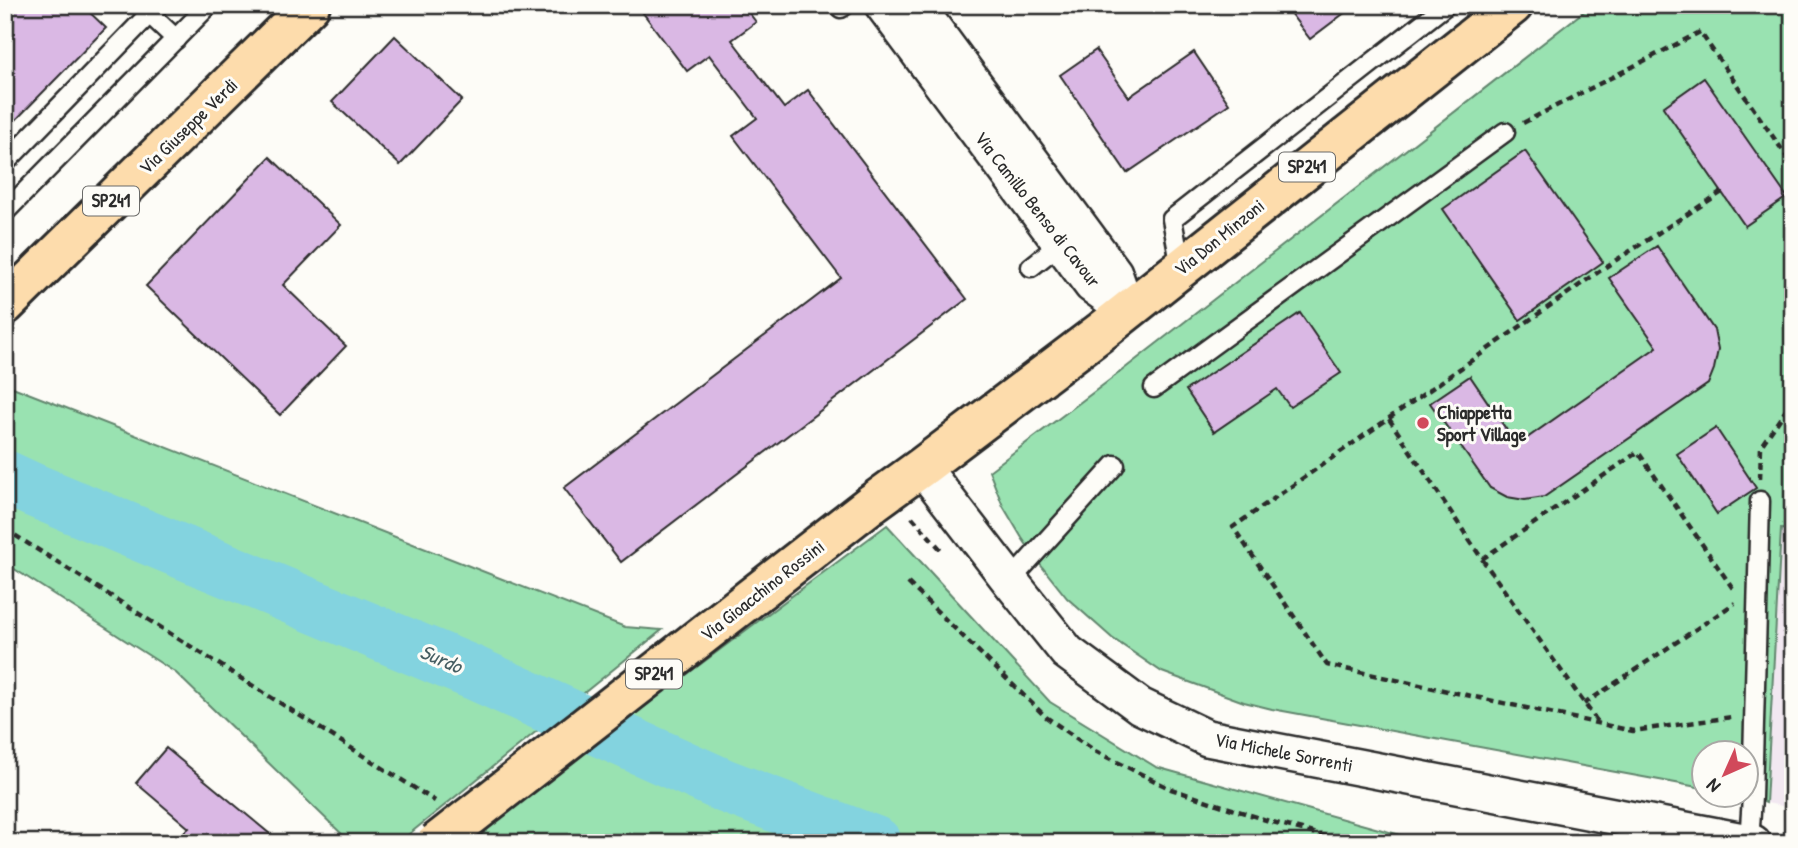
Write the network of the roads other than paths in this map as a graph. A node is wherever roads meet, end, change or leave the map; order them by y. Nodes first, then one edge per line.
1 (209, 5) edge
2 (310, 5) edge
3 (883, 5) edge
4 (916, 5) edge
5 (1446, 5) edge
6 (1513, 5) edge
7 (149, 8) edge
8 (176, 39) junction
9 (1505, 132) road end
10 (5, 163) edge
11 (5, 212) edge
12 (1061, 243) junction
13 (1031, 267) dead end
14 (1181, 268) junction
15 (5, 304) edge
16 (1127, 310) junction
17 (1154, 388) dead end
18 (1115, 465) dead end
19 (930, 478) junction
20 (1760, 501) road end
21 (1010, 581) junction
22 (1751, 842) edge
23 (436, 843) edge

1 - 8 lane
2 - 15 main road, Via Giuseppe Verdi / SP241
3 - 12 street, Via Camillo Benso di Cavour
4 - 16 street, Via Camillo Benso di Cavour
5 - 14 lane
6 - 14 main road, Via Don Minzoni / SP241
7 - 8 lane
7 - 10 lane
8 - 11 lane
9 - 17 lane
12 - 13 lane
12 - 16 street, Via Camillo Benso di Cavour
14 - 16 main road, Via Don Minzoni / SP241
16 - 19 main road, Via Don Minzoni / SP241
18 - 21 lane
19 - 21 street, Via Michele Sorrenti
19 - 23 main road, Via Gioacchino Rossini / SP241, bridge
20 - 22 lane
21 - 22 street, Via Michele Sorrenti

